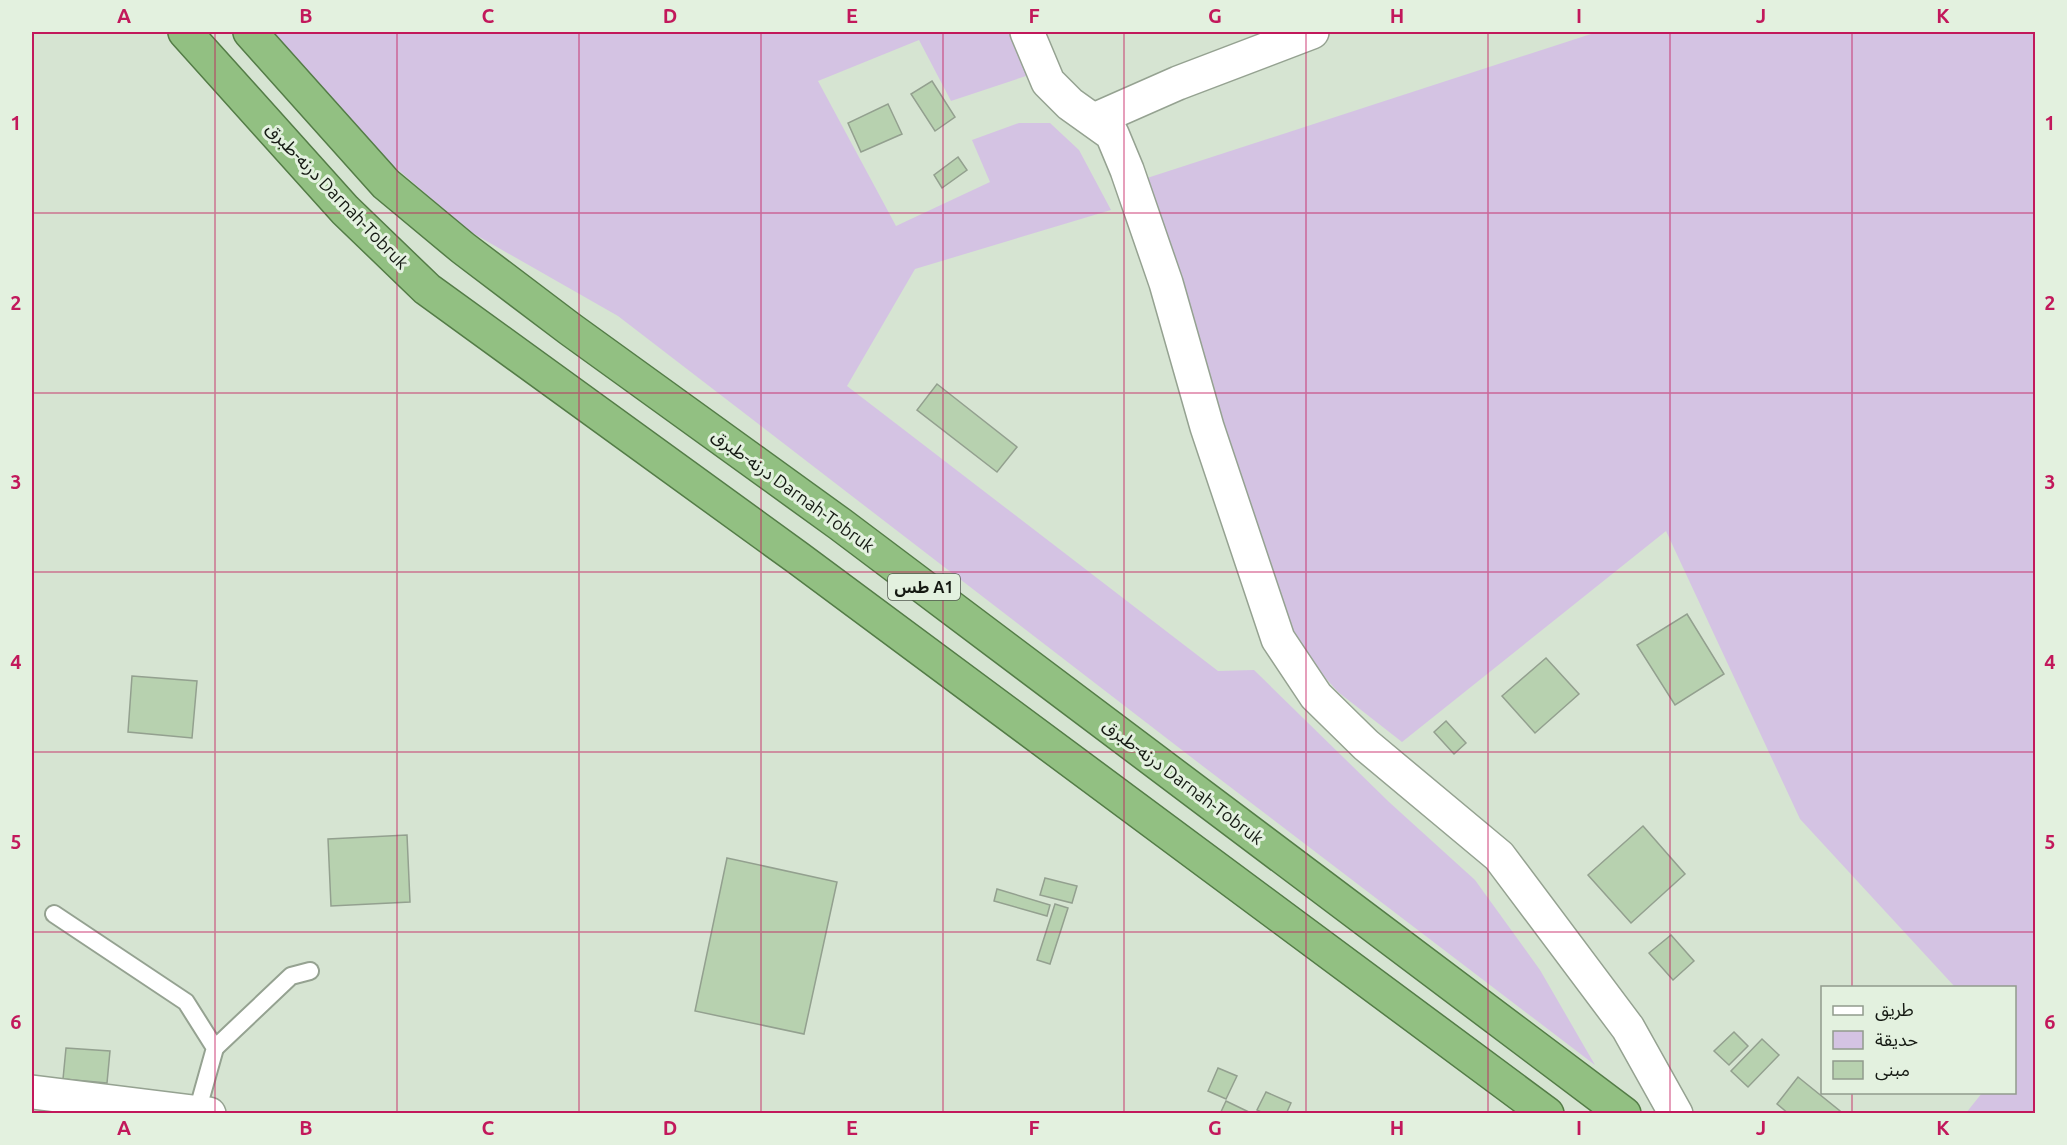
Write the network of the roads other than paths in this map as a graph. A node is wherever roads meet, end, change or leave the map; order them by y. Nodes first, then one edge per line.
1 (185, 32) edge
2 (250, 32) edge
3 (1027, 32) edge
4 (1312, 32) edge
5 (1094, 120) junction
6 (54, 914) dead end
7 (310, 971) dead end
8 (215, 1048) junction
9 (32, 1092) edge
10 (106, 1107) edge
11 (203, 1113) edge
12 (1547, 1113) edge
13 (1624, 1113) edge
14 (1676, 1113) edge

1 - 12 highway, درنه-طبرق Darnah-Tobruk / طس A1
2 - 13 highway, درنه-طبرق Darnah-Tobruk / طس A1
3 - 5 street
4 - 5 street
5 - 14 street
6 - 8 lane
7 - 8 lane
8 - 11 lane
9 - 10 street
10 - 11 street

